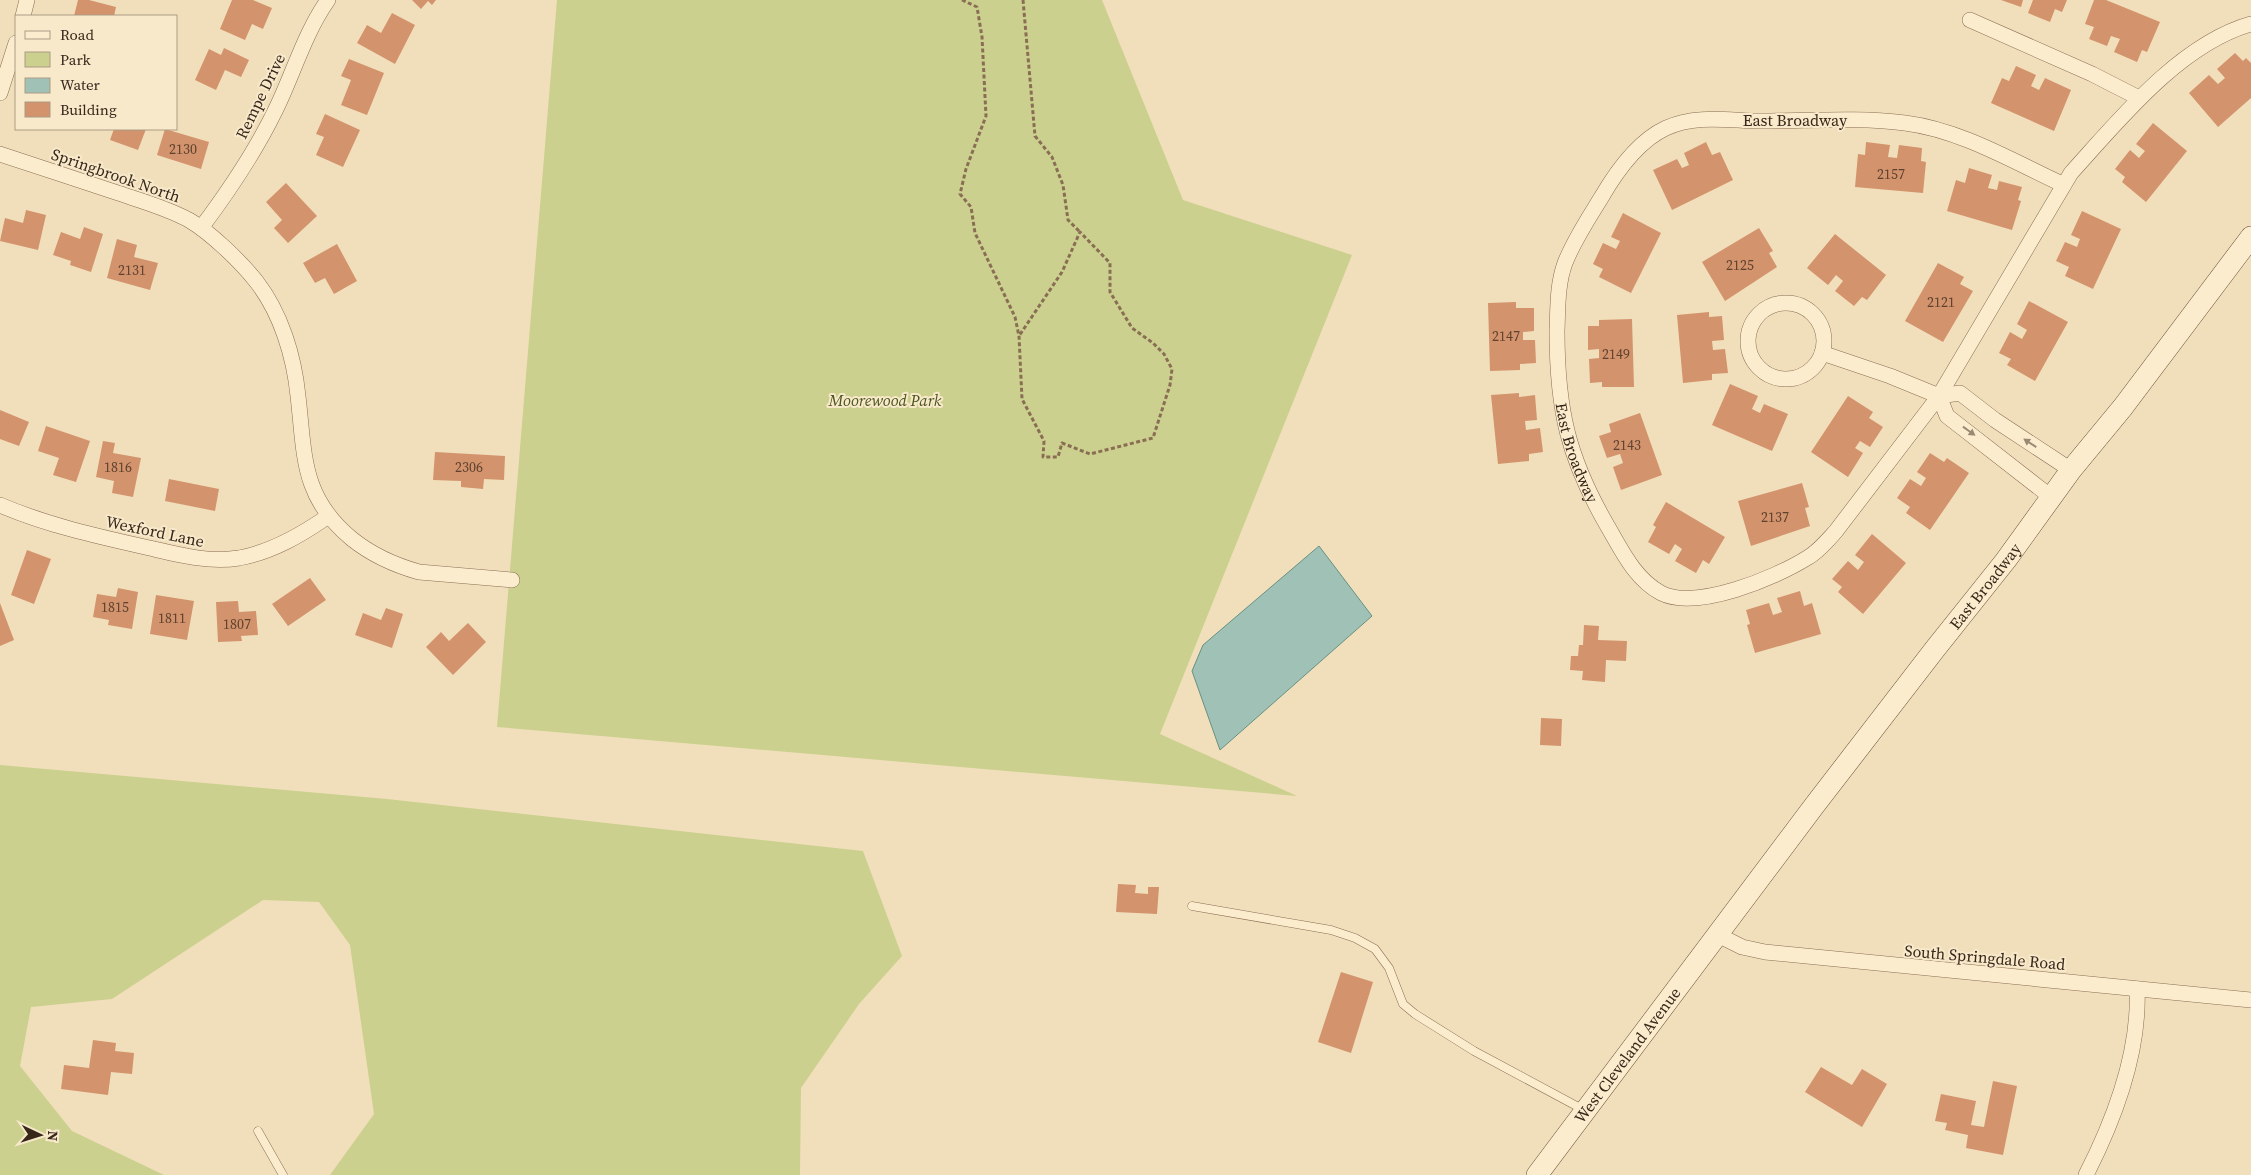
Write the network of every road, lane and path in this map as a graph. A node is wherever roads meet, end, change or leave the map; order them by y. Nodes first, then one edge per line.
1 (27, 0) edge
2 (328, 0) edge
3 (962, 0) edge
4 (1023, 0) edge
5 (23, 15) edge
6 (1970, 20) dead end
7 (2251, 24) edge
8 (15, 45) edge
9 (0, 93) edge
10 (2139, 98) junction
11 (0, 154) edge
12 (2064, 185) junction
13 (200, 228) junction
14 (1080, 232) junction
15 (2251, 237) edge
16 (1019, 336) junction
17 (1822, 353) junction
18 (1939, 396) junction
19 (2071, 470) junction
20 (2051, 497) junction
21 (0, 505) edge
22 (328, 516) junction
23 (512, 580) dead end
24 (1192, 906) dead end
25 (1718, 935) junction
26 (2137, 989) junction
27 (2251, 1000) edge
28 (1586, 1111) junction
29 (258, 1131) dead end
30 (283, 1175) edge
31 (1537, 1175) edge
32 (2086, 1175) edge

1 - 5 street
2 - 13 street, Rempe Drive
3 - 16 path
4 - 14 path
6 - 10 street
7 - 10 street, East Broadway
8 - 9 street
10 - 12 street, East Broadway
11 - 13 street, Springbrook North
12 - 18 street, East Broadway
12 - 18 street, East Broadway
13 - 22 street, Springbrook North
14 - 16 path
14 - 16 path
15 - 19 main road, East Broadway
17 - 17 street
17 - 18 street
19 -> 18 street
18 -> 20 street
19 - 20 main road, East Broadway
20 - 25 main road, East Broadway
21 - 22 street, Wexford Lane
22 - 23 street, Springbrook North
24 - 28 lane
25 - 26 street, South Springdale Road
25 - 28 main road, West Cleveland Avenue
26 - 27 street, South Springdale Road
26 - 32 street
28 - 31 main road, West Cleveland Avenue
29 - 30 lane

